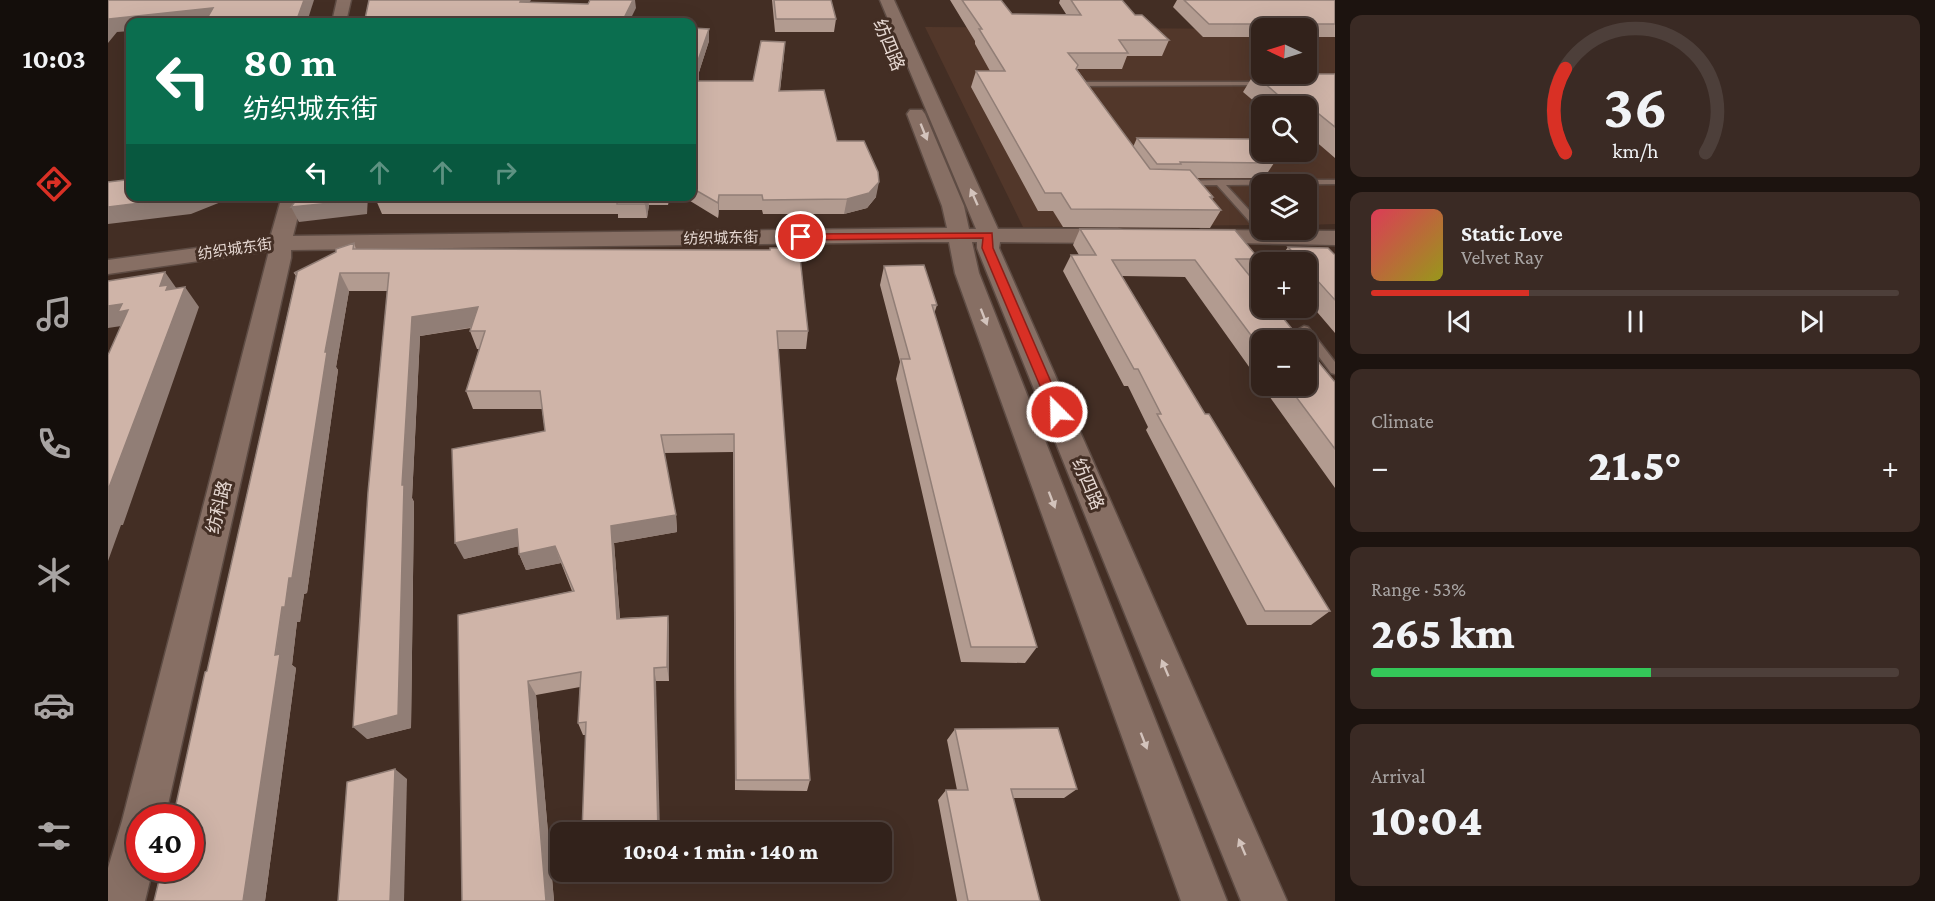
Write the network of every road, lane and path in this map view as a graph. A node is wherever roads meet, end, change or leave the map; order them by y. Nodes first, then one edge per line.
1 (344, 0) edge
2 (871, 0) edge
3 (887, 0) edge
4 (340, 18) edge
5 (1251, 84) edge
6 (1082, 93) edge
7 (1219, 182) junction
8 (1335, 182) edge
9 (1177, 183) edge
10 (292, 201) edge
11 (1251, 218) edge
12 (959, 235) junction
13 (988, 235) junction
14 (1141, 237) edge
15 (1176, 237) edge
16 (1251, 238) edge
17 (1317, 238) edge
18 (1335, 238) edge
19 (280, 243) junction
20 (108, 267) edge
21 (1304, 329) dead end
22 (1335, 370) edge
23 (146, 804) edge
24 (127, 882) edge
25 (122, 901) edge
26 (1204, 901) edge
27 (1264, 901) edge

1 - 4 street
2 -> 12 street, 纺四路
13 -> 3 street, 纺四路
5 - 6 lane
7 - 8 lane
7 - 9 lane
7 - 11 lane
10 - 19 street, 纺科路
12 - 13 street, 纺织城东街
12 - 19 street, 纺织城东街
12 -> 26 street, 纺四路
13 - 14 street, 纺织城东街
27 -> 13 street, 纺四路
15 - 16 street
17 - 18 street
19 - 20 street, 纺织城东街
19 - 23 street, 纺科路
21 - 22 lane
24 - 25 street

